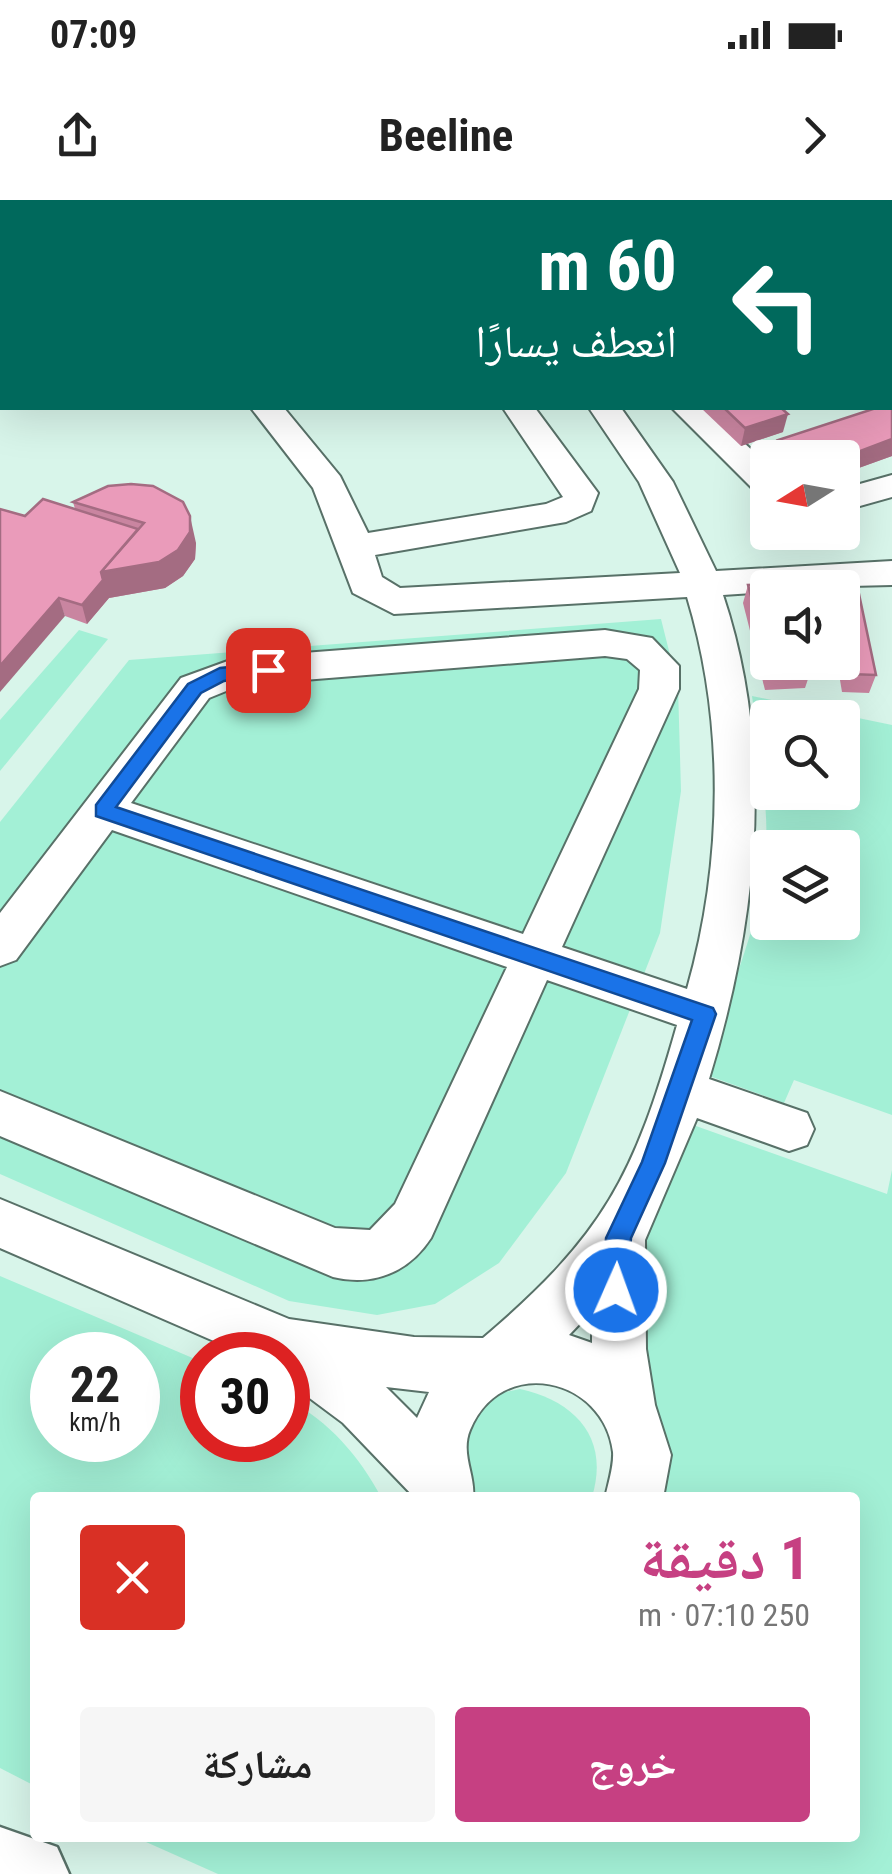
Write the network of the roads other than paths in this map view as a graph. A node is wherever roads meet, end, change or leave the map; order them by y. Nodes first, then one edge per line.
1 (269, 410) edge
2 (521, 410) edge
3 (606, 410) edge
4 (690, 410) edge
5 (750, 467) edge
6 (356, 547) junction
7 (892, 573) edge
8 (705, 584) junction
9 (103, 810) junction
10 (0, 946) edge
11 (535, 954) junction
12 (705, 1014) junction
13 (681, 1091) junction
14 (0, 1114) edge
15 (790, 1128) dead end
16 (0, 1224) edge
17 (618, 1238) junction
18 (256, 1332) edge
19 (310, 1346) edge
20 (494, 1362) junction
21 (310, 1366) edge
22 (628, 1410) junction
23 (446, 1491) edge
24 (637, 1492) edge
25 (2, 1870) edge
26 (30, 1874) edge

1 - 6 street
2 - 6 street
3 - 8 street
4 - 5 street
6 - 8 street
7 - 8 street
8 - 12 street
9 - 10 street
9 - 11 street
9 - 11 street
11 - 12 street
11 - 14 street
12 - 13 street
13 - 15 street
13 - 17 street
16 - 18 street
17 - 20 street
17 - 22 street
19 - 20 street
20 - 22 street
20 - 23 street
21 - 23 street
22 - 24 street
25 - 26 main road

